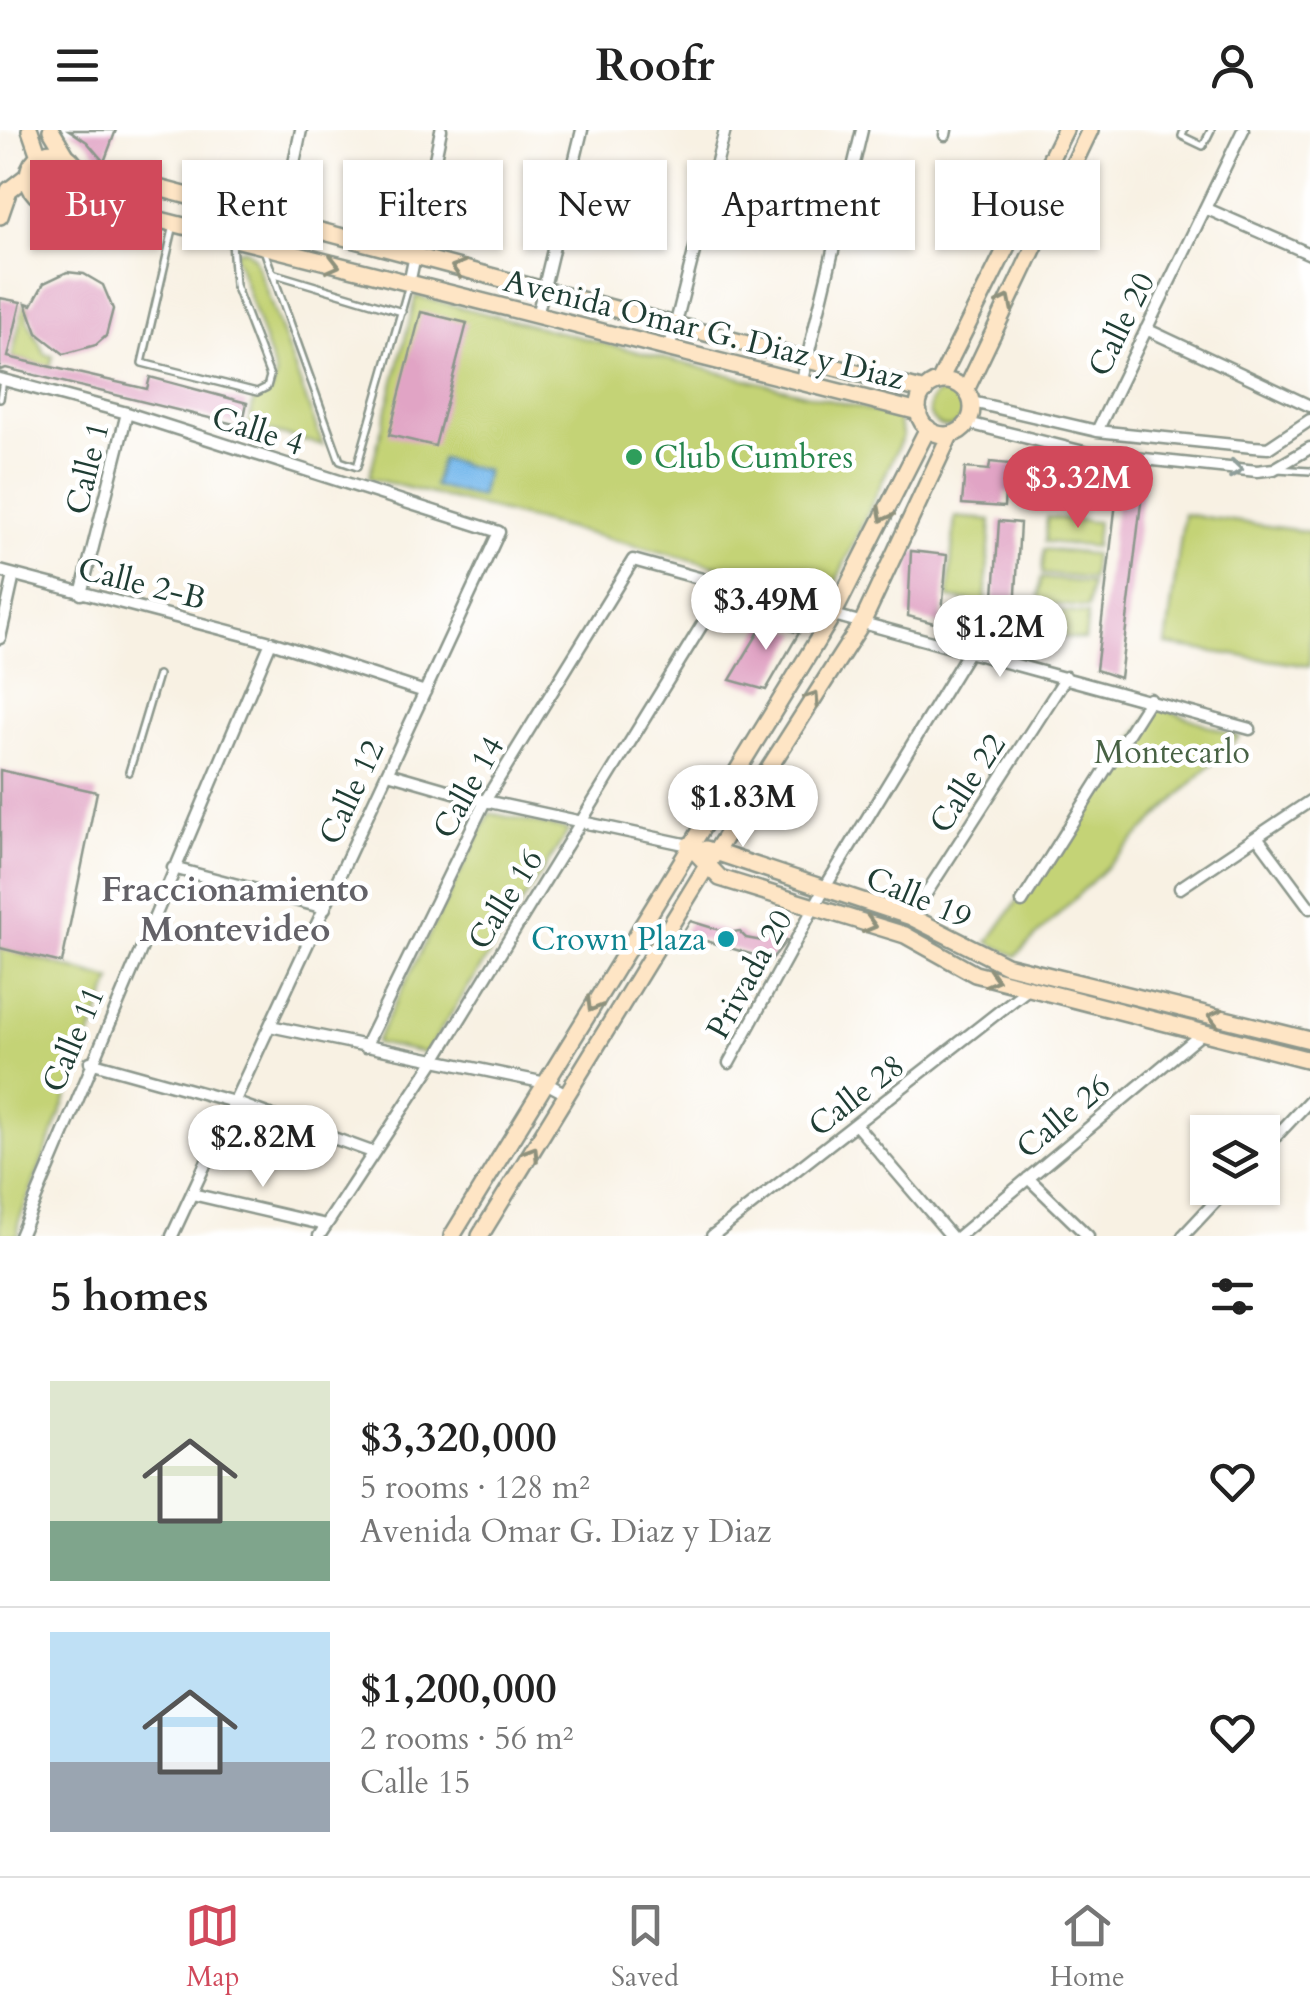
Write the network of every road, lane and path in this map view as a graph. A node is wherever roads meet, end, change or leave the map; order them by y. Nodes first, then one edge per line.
1 (30, 130) edge
2 (51, 130) edge
3 (301, 130) edge
4 (442, 130) edge
5 (582, 130) edge
6 (726, 130) edge
7 (862, 130) edge
8 (1065, 130) edge
9 (1090, 130) edge
10 (1184, 130) edge
11 (1211, 130) edge
12 (1243, 130) edge
13 (39, 156) junction
14 (68, 160) edge
15 (69, 160) edge
16 (295, 160) edge
17 (27, 176) junction
18 (30, 189) edge
19 (1205, 208) junction
20 (0, 216) edge
21 (162, 229) edge
22 (323, 231) edge
23 (172, 232) junction
24 (182, 234) edge
25 (231, 250) edge
26 (263, 250) edge
27 (274, 250) edge
28 (414, 254) junction
29 (1310, 254) edge
30 (272, 273) junction
31 (409, 284) junction
32 (543, 293) junction
33 (402, 312) junction
34 (537, 316) junction
35 (675, 325) junction
36 (1146, 329) junction
37 (669, 350) junction
38 (808, 359) junction
39 (2, 380) edge
40 (802, 380) junction
41 (932, 386) junction
42 (969, 396) junction
43 (0, 399) edge
44 (1310, 406) edge
45 (919, 412) junction
46 (127, 413) junction
47 (1310, 420) edge
48 (968, 423) junction
49 (928, 428) junction
50 (1097, 432) junction
51 (950, 435) junction
52 (1146, 436) junction
53 (1310, 448) edge
54 (1145, 459) junction
55 (1274, 469) junction
56 (1310, 471) edge
57 (500, 532) joint
58 (0, 571) edge
59 (14, 575) junction
60 (727, 584) junction
61 (81, 594) junction
62 (834, 613) junction
63 (862, 621) junction
64 (0, 638) edge
65 (272, 642) junction
66 (969, 651) junction
67 (158, 675) dead end
68 (1066, 677) junction
69 (425, 692) junction
70 (1150, 699) junction
71 (1250, 729) dead end
72 (129, 772) dead end
73 (388, 772) junction
74 (485, 801) junction
75 (1310, 801) edge
76 (582, 823) junction
77 (1258, 838) junction
78 (689, 844) junction
79 (716, 851) junction
80 (707, 866) junction
81 (174, 868) junction
82 (824, 888) junction
83 (1180, 888) dead end
84 (1022, 902) dead end
85 (324, 908) junction
86 (814, 908) junction
87 (1310, 908) edge
88 (910, 916) junction
89 (1028, 990) junction
90 (270, 1026) junction
91 (1286, 1034) junction
92 (1200, 1035) junction
93 (1310, 1040) edge
94 (365, 1047) junction
95 (1281, 1054) junction
96 (1310, 1060) edge
97 (90, 1062) junction
98 (433, 1063) junction
99 (728, 1063) dead end
100 (546, 1083) junction
101 (568, 1095) junction
102 (1310, 1100) edge
103 (234, 1102) junction
104 (857, 1126) junction
105 (1280, 1132) edge
106 (372, 1152) junction
107 (1028, 1178) junction
108 (192, 1194) junction
109 (1212, 1205) edge
110 (322, 1231) edge
111 (20, 1236) edge
112 (172, 1236) edge
113 (452, 1236) edge
114 (480, 1236) edge
115 (712, 1236) edge
116 (950, 1236) edge
117 (960, 1236) edge
118 (1088, 1236) edge
119 (1183, 1236) edge

1 - 13 street
2 - 15 street
3 - 16 street
4 - 28 street
5 - 32 street
6 - 35 street
7 - 38 street
8 - 41 street
42 -> 9 street
10 - 11 lane
12 - 19 street, Calle 20
13 - 14 street
13 - 17 street
17 - 18 street
17 - 20 street
19 - 29 street
19 - 36 street, Calle 20
21 - 23 street, Avenida Omar G. Diaz y Diaz
22 - 28 street, Avenida Omar G. Diaz y Diaz
23 - 24 street, Avenida Omar G. Diaz y Diaz
23 - 25 lane
26 - 30 lane
27 -> 31 street, Avenida Omar G. Diaz y Diaz
28 - 31 street
32 -> 28 street, Avenida Omar G. Diaz y Diaz
30 - 33 lane
30 - 33 lane
31 - 33 lane
31 - 34 street, Avenida Omar G. Diaz y Diaz
32 - 34 street
32 - 35 street, Avenida Omar G. Diaz y Diaz
34 - 37 street, Avenida Omar G. Diaz y Diaz
35 - 37 street
35 - 38 street, Avenida Omar G. Diaz y Diaz
36 - 44 street
36 - 50 street, Calle 20
37 - 40 street, Avenida Omar G. Diaz y Diaz
38 - 40 street
38 - 41 street, Avenida Omar G. Diaz y Diaz
39 - 43 lane
39 - 46 street, Calle 4
40 - 45 street, Avenida Omar G. Diaz y Diaz
41 - 42 street
41 - 45 street
42 - 48 street
42 - 50 street
45 - 49 street
46 - 57 street, Calle 4
46 - 61 street, Calle 1
47 - 52 street
48 - 51 street
48 - 54 street
49 - 51 street
49 -> 62 street
50 - 52 street
51 - 63 street
52 - 54 street
53 - 55 street
54 -> 55 street
55 - 56 lane
57 - 69 street, Calle 12
58 - 59 street, Calle 2-B
59 - 61 street, Calle 2-B
59 - 64 street
60 - 62 street
60 - 74 street, Calle 14
60 - 76 street, Calle 16
61 - 65 street, Calle 2-B
62 - 63 street
62 - 78 street
63 - 66 street
79 -> 63 street
65 - 69 street
65 - 81 street, Calle 11
66 - 68 street
66 - 82 street
67 - 72 lane
68 - 70 street
68 - 88 street, Calle 22
69 - 73 street, Calle 12
70 - 71 street
70 - 84 street
73 - 74 street
73 - 85 street, Calle 12
74 - 76 street
74 - 94 street, Calle 14
75 - 77 street
76 - 78 street
76 - 98 street, Calle 16
77 - 83 street
77 - 87 street
78 - 79 street, Calle 19
78 - 80 street, Calle 19
78 -> 100 street
79 - 80 street
79 - 82 street, Calle 19
80 - 86 street, Calle 19
80 - 101 street
81 - 85 street
81 - 97 street, Calle 11
82 - 86 street
82 - 88 street, Calle 19
85 - 90 street, Calle 12
86 -> 89 street, Calle 19
86 - 99 street, Privada 20
91 -> 88 street, Calle 19
89 - 92 street, Calle 19
89 - 104 street, Calle 28
90 - 94 street
90 - 103 street, Calle 12
91 - 93 street, Calle 19
91 - 95 street
92 - 95 street, Calle 19
92 - 107 street, Calle 26
94 - 98 street
95 - 96 street, Calle 19
97 - 103 street
97 - 111 street, Calle 11
98 - 100 street
98 - 106 street, Calle 16
100 - 101 street
100 - 113 street
114 -> 101 street
102 - 105 street
103 - 106 street
103 - 108 street, Calle 12
104 - 115 street, Calle 28
104 - 116 street
106 - 110 street, Calle 16
107 - 117 street, Calle 26
107 - 118 street
108 - 110 street
108 - 112 street, Calle 12
109 - 119 street

